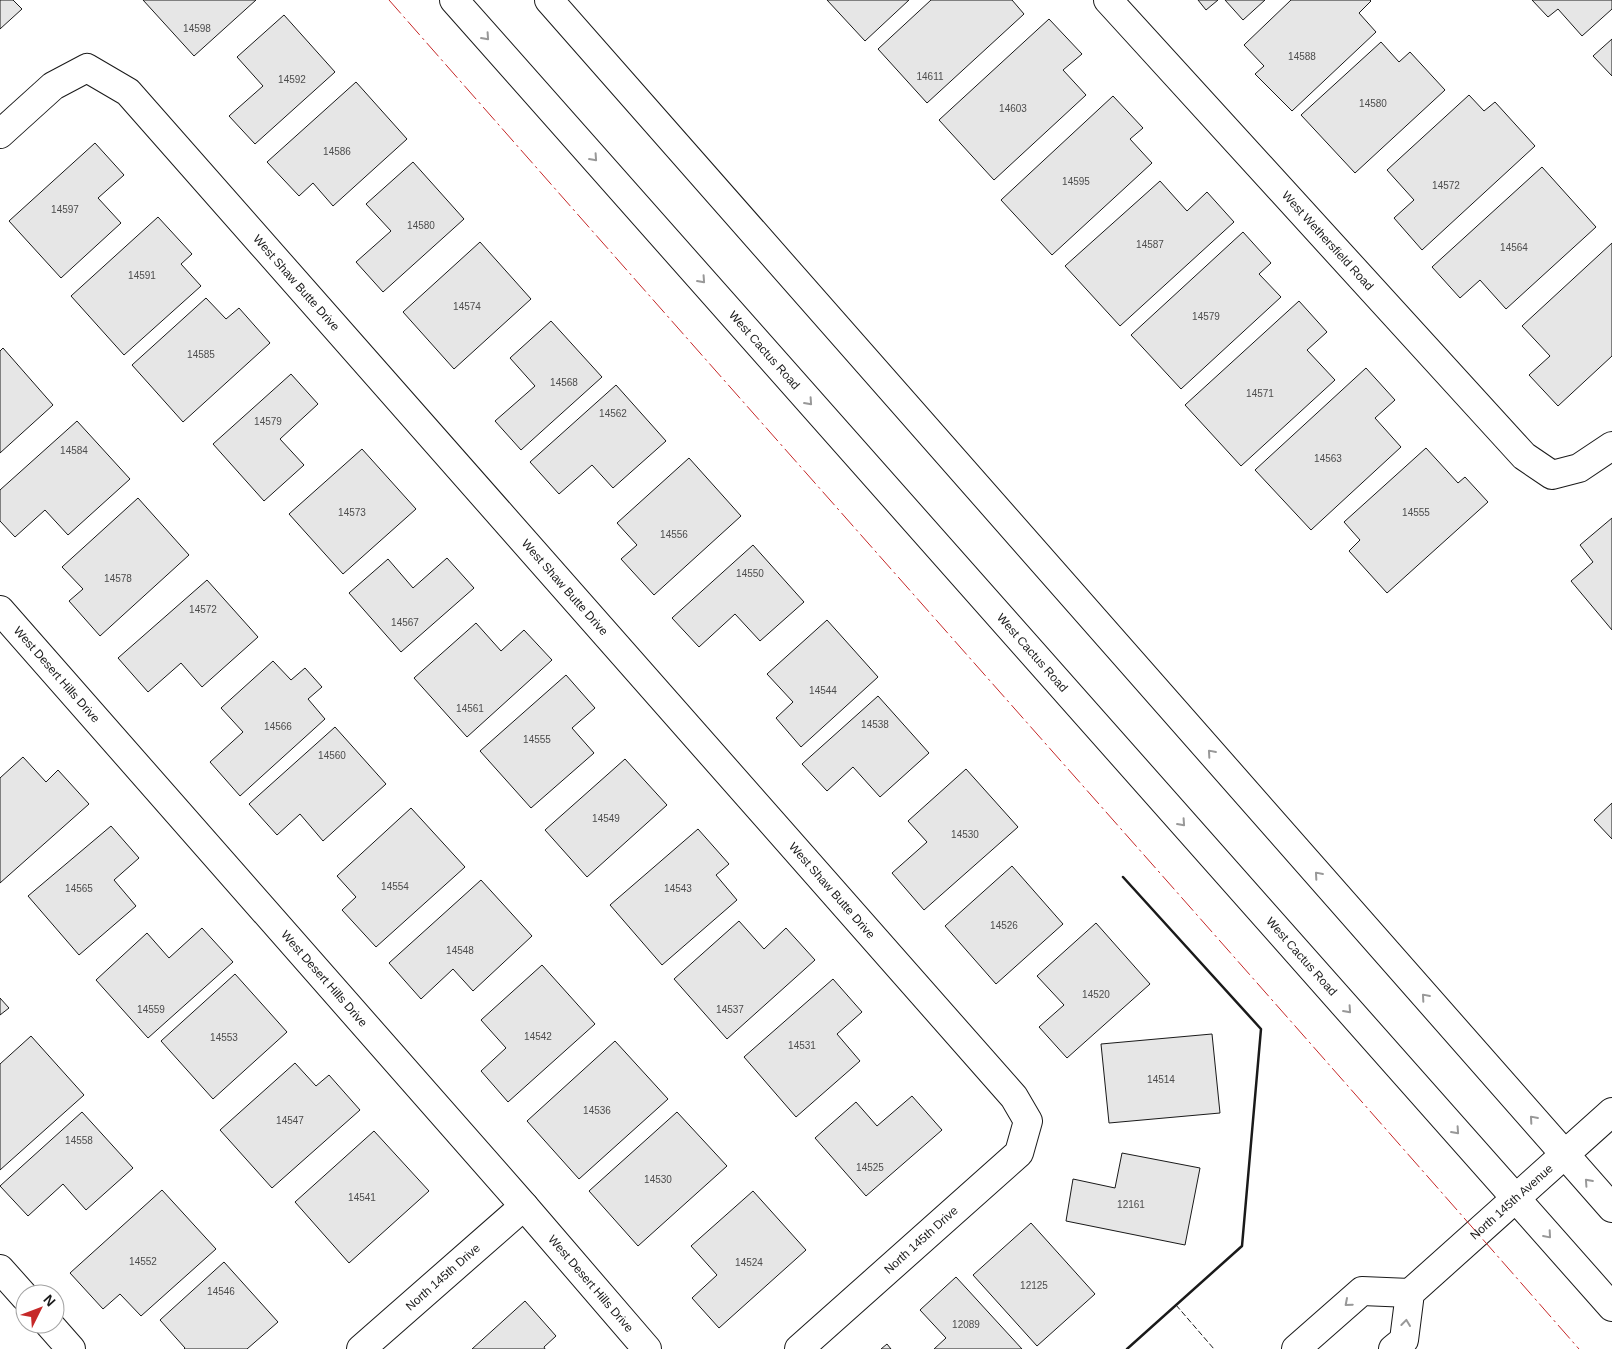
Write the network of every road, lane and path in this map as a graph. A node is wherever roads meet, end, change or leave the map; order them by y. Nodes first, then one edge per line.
1 (454, 0) edge
2 (548, 0) edge
3 (1108, 0) edge
4 (0, 134) edge
5 (1612, 446) edge
6 (0, 610) edge
7 (1612, 1112) edge
8 (1028, 1121) joint
9 (1565, 1155) junction
10 (1516, 1198) junction
11 (524, 1206) junction
12 (1612, 1208) edge
13 (0, 1269) edge
14 (15, 1286) edge
15 (1410, 1293) junction
16 (1612, 1307) edge
17 (58, 1334) edge
18 (71, 1349) edge
19 (361, 1349) edge
20 (647, 1349) edge
21 (799, 1349) edge
22 (1296, 1349) edge
23 (1393, 1349) edge

1 -> 10 street, West Cactus Road
9 -> 2 street
3 - 5 street, West Wethersfield Road
4 - 8 street, West Shaw Butte Drive
6 - 11 street, West Desert Hills Drive
7 - 9 street, North 145th Avenue
8 - 21 street, North 145th Drive
9 - 10 street, North 145th Avenue
12 -> 9 street
10 - 15 street, North 145th Avenue
10 -> 16 street, West Cactus Road
11 - 19 street, North 145th Drive
11 - 20 street, West Desert Hills Drive
13 - 14 street
15 -> 22 street
23 -> 15 street
17 - 18 street

